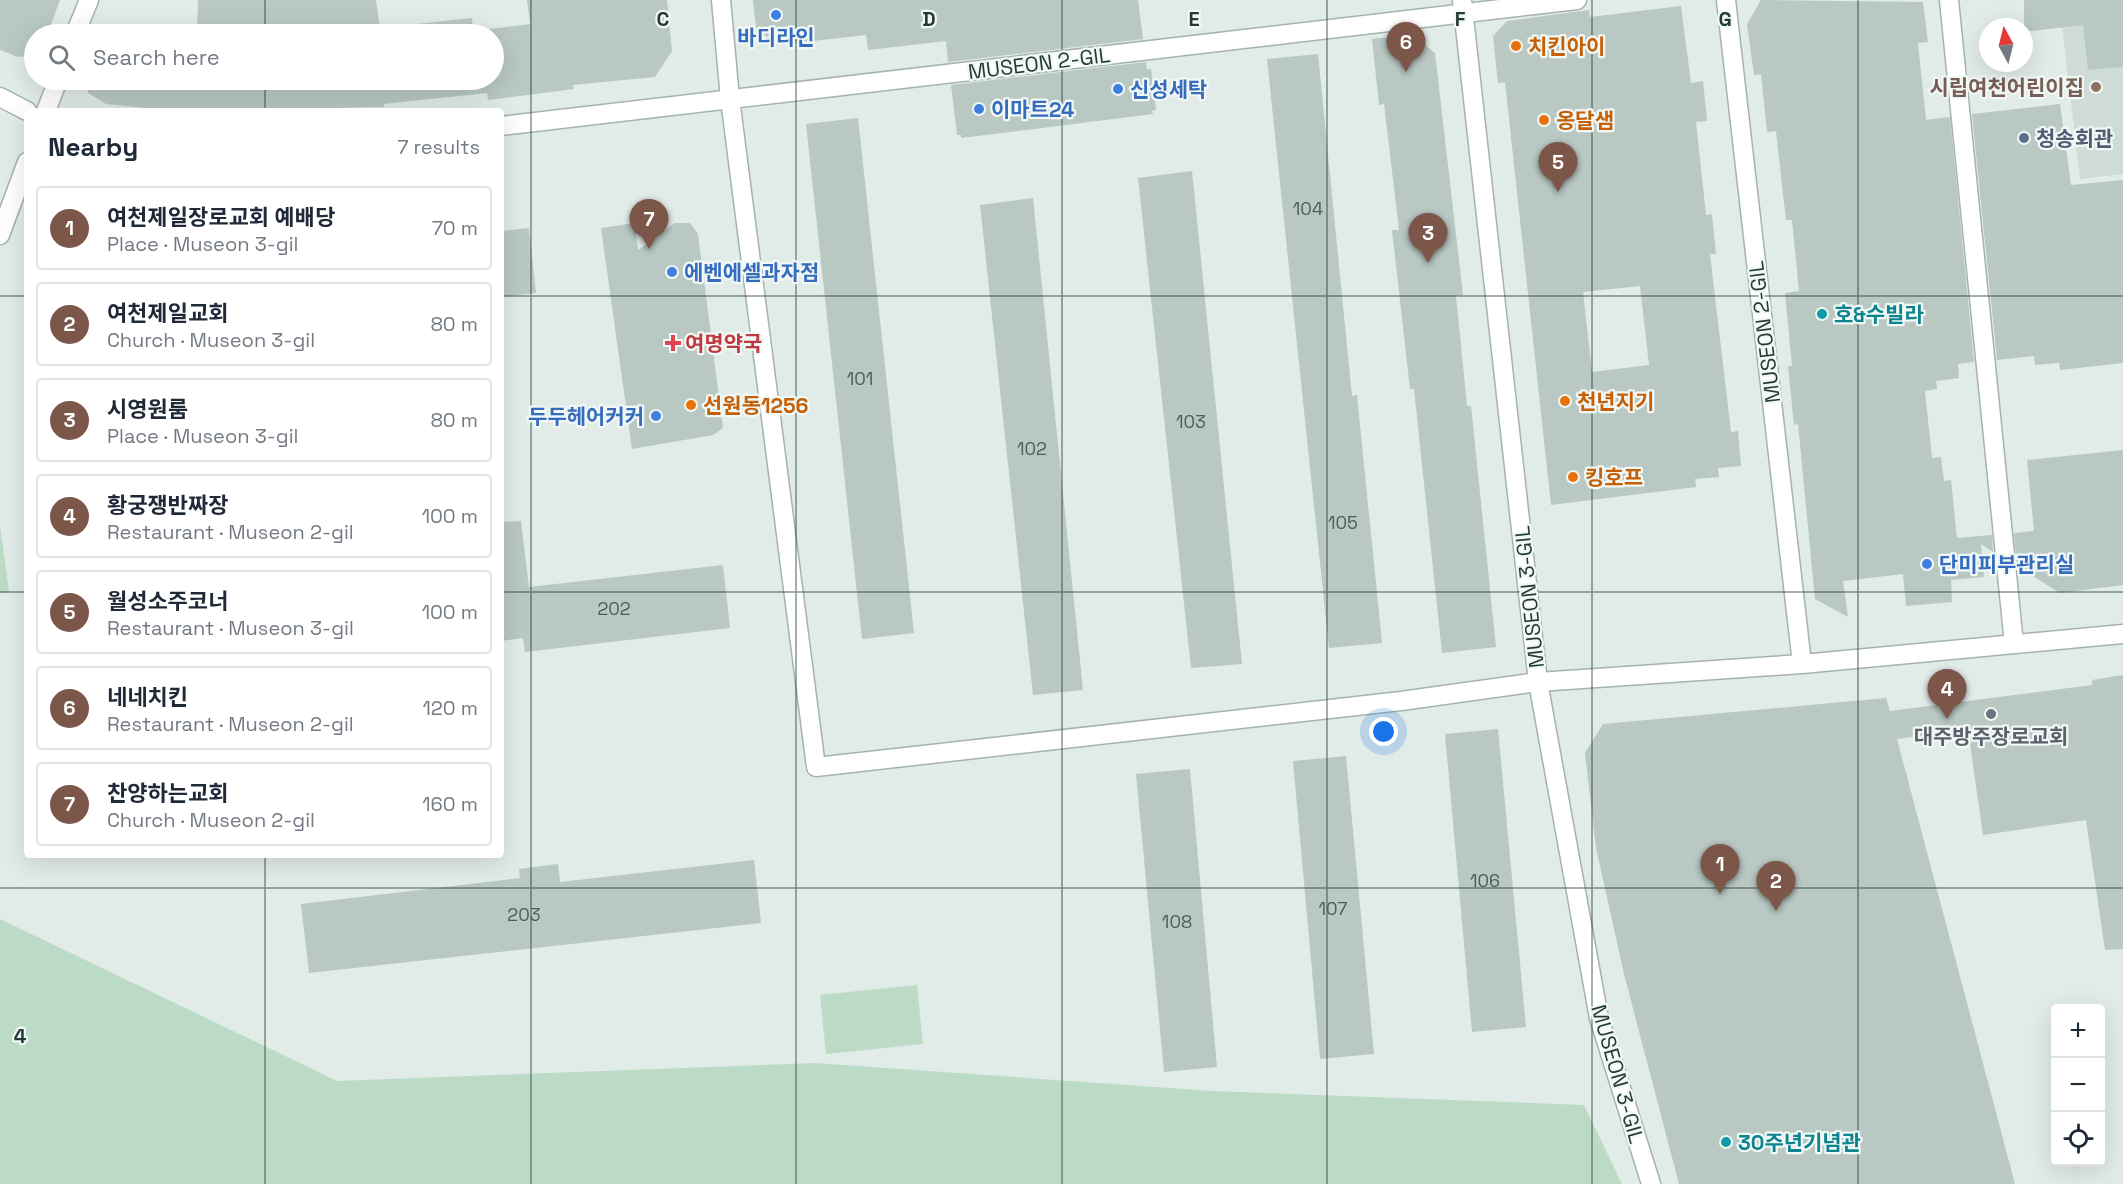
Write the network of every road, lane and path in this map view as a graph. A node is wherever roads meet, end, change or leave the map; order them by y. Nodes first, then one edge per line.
1 (89, 0) edge
2 (722, 0) edge
3 (1577, 0) edge
4 (1726, 0) edge
5 (1949, 0) edge
6 (1462, 7) edge
7 (79, 24) edge
8 (54, 90) edge
9 (0, 97) edge
10 (730, 99) junction
11 (47, 108) edge
12 (24, 109) edge
13 (504, 126) edge
14 (24, 170) edge
15 (0, 235) edge
16 (2123, 634) edge
17 (2014, 644) junction
18 (1802, 664) junction
19 (1538, 682) junction
20 (1651, 1184) edge

1 - 7 street
2 - 10 street
3 - 6 street, MUSEON 2-GIL
4 - 18 street, MUSEON 2-GIL
5 - 17 street
6 - 10 street, MUSEON 2-GIL
6 - 19 street, MUSEON 3-GIL
8 - 11 street
9 - 12 street
10 - 13 street, MUSEON 2-GIL
10 - 19 street
14 - 15 street
16 - 17 street
17 - 18 street
18 - 19 street
19 - 20 street, MUSEON 3-GIL

